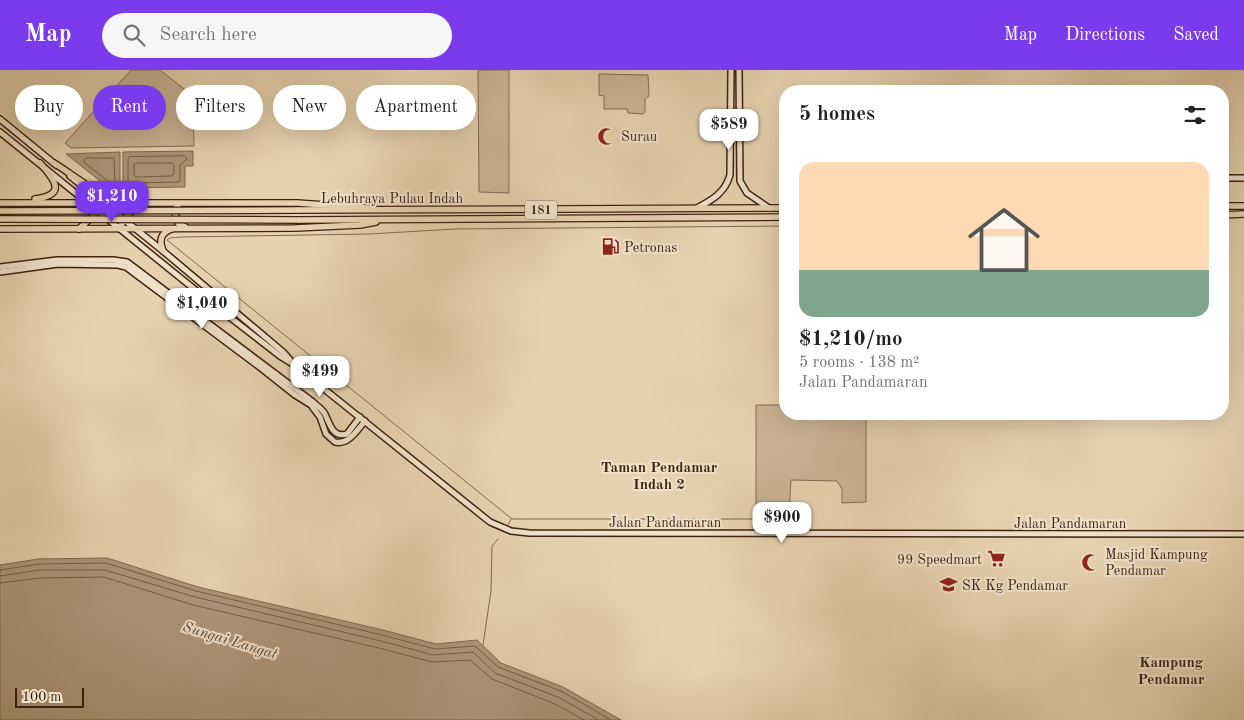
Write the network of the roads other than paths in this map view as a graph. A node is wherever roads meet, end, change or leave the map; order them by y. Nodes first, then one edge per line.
1 (731, 70) edge
2 (739, 70) edge
3 (0, 120) edge
4 (0, 132) edge
5 (40, 163) junction
6 (54, 163) junction
7 (1229, 178) edge
8 (1244, 178) edge
9 (0, 202) edge
10 (16, 202) junction
11 (89, 203) junction
12 (102, 203) junction
13 (140, 203) junction
14 (168, 203) junction
15 (198, 203) junction
16 (1229, 206) edge
17 (1244, 206) edge
18 (696, 208) junction
19 (769, 208) junction
20 (779, 208) edge
21 (0, 211) edge
22 (98, 211) junction
23 (396, 211) junction
24 (1229, 214) edge
25 (1244, 214) edge
26 (779, 217) edge
27 (0, 219) edge
28 (388, 219) junction
29 (124, 220) junction
30 (119, 228) junction
31 (134, 228) junction
32 (174, 228) junction
33 (197, 228) junction
34 (0, 229) edge
35 (79, 229) junction
36 (164, 252) junction
37 (0, 267) edge
38 (0, 272) edge
39 (293, 364) junction
40 (296, 393) junction
41 (362, 419) junction
42 (1244, 534) edge

1 - 18 main road
2 - 19 main road
3 - 6 main road, Jalan Pandamaran
4 - 5 main road, Jalan Pandamaran
5 - 10 main road
5 - 11 main road, Jalan Pandamaran
6 - 12 main road, Jalan Pandamaran
6 - 14 main road
7 - 8 main road
9 - 10 main road
10 - 11 main road
11 - 12 main road
11 - 22 main road, Jalan Pandamaran
12 - 13 main road
12 - 22 main road
12 - 29 main road, Jalan Pandamaran
13 - 14 main road
13 - 29 main road
14 - 15 main road
15 - 23 main road
15 - 33 main road
16 - 17 main road
18 - 19 main road, Lebuhraya Pulau Indah / 181
18 - 23 main road, Lebuhraya Pulau Indah / 181
19 - 20 main road, Lebuhraya Pulau Indah / 181
21 - 23 main road, Lebuhraya Pulau Indah / 181, bridge
22 - 30 main road, Jalan Pandamaran
22 - 35 main road
24 - 25 main road
26 - 28 main road, Lebuhraya Pulau Indah / 181
27 - 28 main road, Lebuhraya Pulau Indah / 181, bridge
28 - 33 main road
29 - 30 main road
29 - 31 main road, Jalan Pandamaran
30 - 31 main road
30 - 35 main road
30 - 39 main road, Jalan Pandamaran
31 - 32 main road
31 - 36 main road, Jalan Pandamaran
32 - 33 main road
32 - 36 main road
34 - 35 main road
36 - 39 main road, Jalan Pandamaran
37 - 40 main road
38 - 40 main road
39 - 41 main road, Jalan Pandamaran
40 - 41 main road
40 - 41 main road
41 - 42 main road, Jalan Pandamaran

